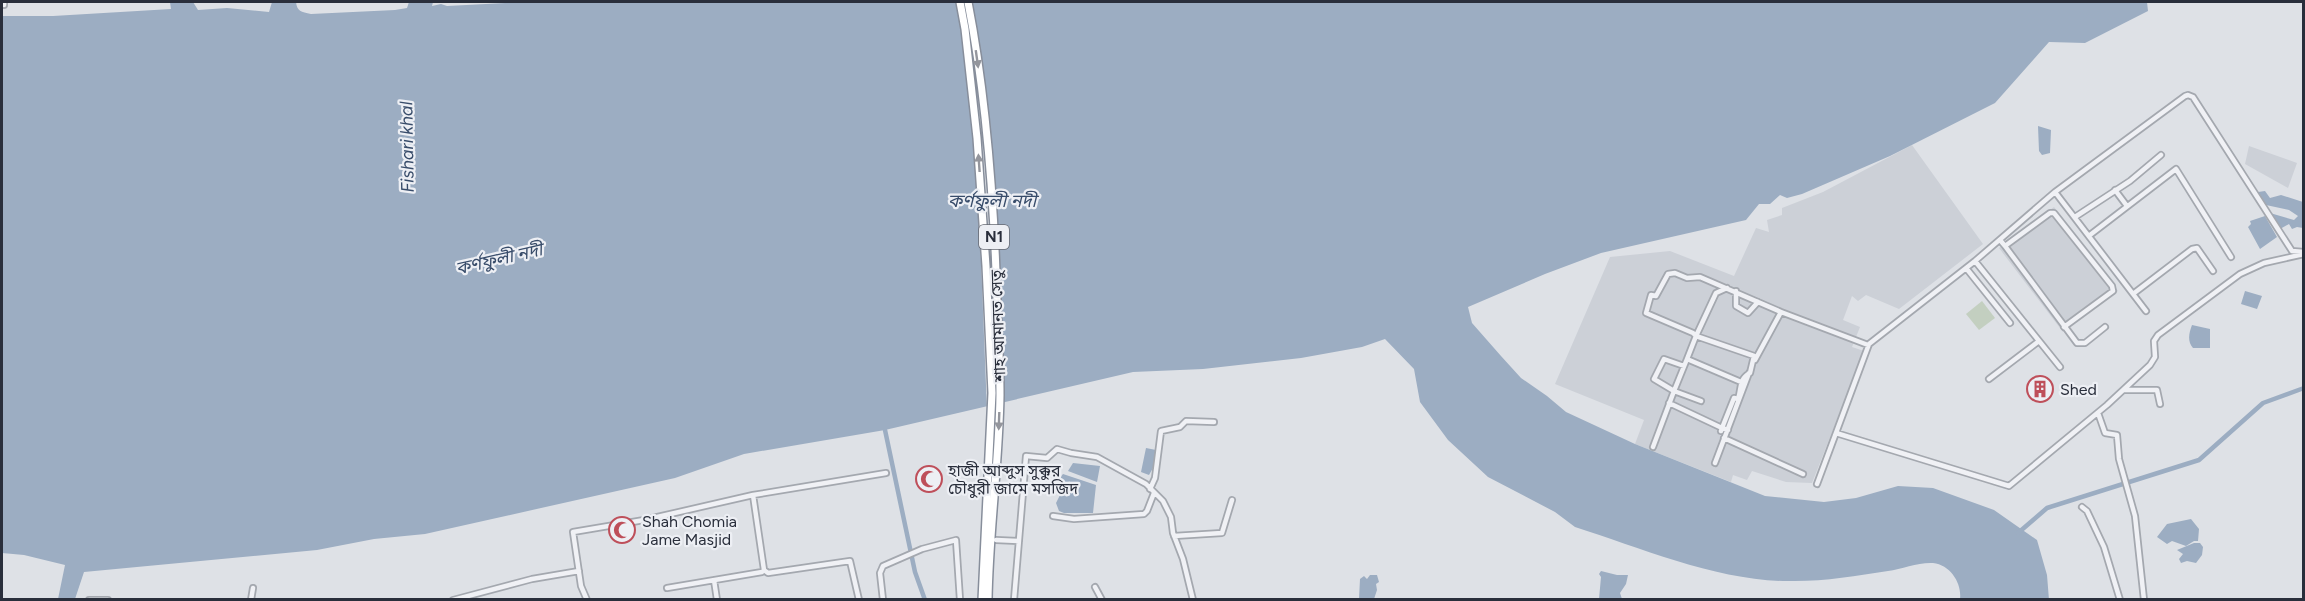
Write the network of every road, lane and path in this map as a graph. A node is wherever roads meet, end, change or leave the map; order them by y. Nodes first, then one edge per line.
1 (960, 2) edge
2 (968, 2) edge
3 (2161, 155) dead end
4 (2115, 190) junction
5 (2055, 192) junction
6 (2127, 206) junction
7 (2074, 217) junction
8 (2090, 235) junction
9 (2000, 240) junction
10 (2005, 246) junction
11 (2304, 253) edge
12 (2231, 257) dead end
13 (1975, 261) junction
14 (1966, 268) junction
15 (2213, 270) dead end
16 (1728, 288) junction
17 (1736, 291) junction
18 (2133, 294) junction
19 (1758, 302) junction
20 (1781, 312) junction
21 (2146, 312) dead end
22 (2010, 323) dead end
23 (2064, 327) junction
24 (2105, 327) dead end
25 (1696, 336) junction
26 (2039, 341) junction
27 (1868, 345) junction
28 (1687, 358) junction
29 (1684, 366) junction
30 (2060, 367) dead end
31 (1750, 373) junction
32 (1989, 379) dead end
33 (1741, 382) junction
34 (2124, 390) junction
35 (1674, 391) junction
36 (1701, 401) dead end
37 (1669, 403) junction
38 (2160, 404) dead end
39 (2098, 413) junction
40 (1214, 422) dead end
41 (1721, 429) junction
42 (1728, 430) junction
43 (1836, 433) junction
44 (1724, 438) junction
45 (1653, 447) dead end
46 (1715, 463) dead end
47 (886, 473) dead end
48 (1803, 474) dead end
49 (1817, 484) dead end
50 (1152, 491) junction
51 (753, 495) junction
52 (1232, 500) dead end
53 (2082, 507) dead end
54 (1053, 516) dead end
55 (1174, 536) junction
56 (996, 540) dead end
57 (1019, 541) junction
58 (764, 570) junction
59 (579, 571) junction
60 (714, 580) junction
61 (1095, 587) dead end
62 (253, 588) dead end
63 (667, 588) dead end
64 (89, 600) edge
65 (108, 600) edge
66 (251, 600) edge
67 (453, 600) edge
68 (586, 600) edge
69 (717, 600) edge
70 (859, 600) edge
71 (883, 600) edge
72 (960, 600) edge
73 (982, 600) edge
74 (988, 600) edge
75 (1014, 600) edge
76 (1102, 600) edge
77 (1193, 600) edge
78 (2120, 600) edge
79 (2144, 600) edge

73 -> 1 highway, শাহ আমানত সেতু / N1
2 -> 74 highway, শাহ আমানত সেতু / N1
3 - 4 street
4 - 6 street
4 - 7 street
5 - 7 street
5 - 9 street
5 - 11 street
6 - 8 street
6 - 12 street
7 - 8 street
8 - 18 street
9 - 10 street
9 - 13 street
10 - 23 street
10 - 23 street
11 - 34 street
13 - 14 street
13 - 26 street
14 - 22 street
14 - 27 street
15 - 18 street
16 - 17 street
16 - 25 street
16 - 25 street
17 - 19 street
17 - 19 street
18 - 21 street
19 - 20 street
20 - 27 street
20 - 31 street
23 - 24 street
25 - 28 street
25 - 31 street
26 - 30 street
26 - 32 street
27 - 43 street
28 - 29 street
28 - 33 street
29 - 35 street
29 - 35 street
31 - 33 street
31 - 42 street
33 - 41 street
34 - 38 street
34 - 39 street
35 - 36 street
35 - 37 street
37 - 41 street
37 - 45 street
39 - 43 street
39 - 79 street
40 - 50 street
41 - 42 street
42 - 44 street
43 - 49 street
44 - 46 street
44 - 48 street
47 - 51 street
50 - 54 street
50 - 55 street
50 - 57 street
51 - 58 street
51 - 59 street
52 - 55 street
53 - 78 street
55 - 77 street
56 - 57 street
57 - 75 street
58 - 60 street
58 - 70 street
59 - 67 street
59 - 68 street
60 - 63 street
60 - 69 street
61 - 76 street
62 - 66 street
64 - 65 street
71 - 72 street

